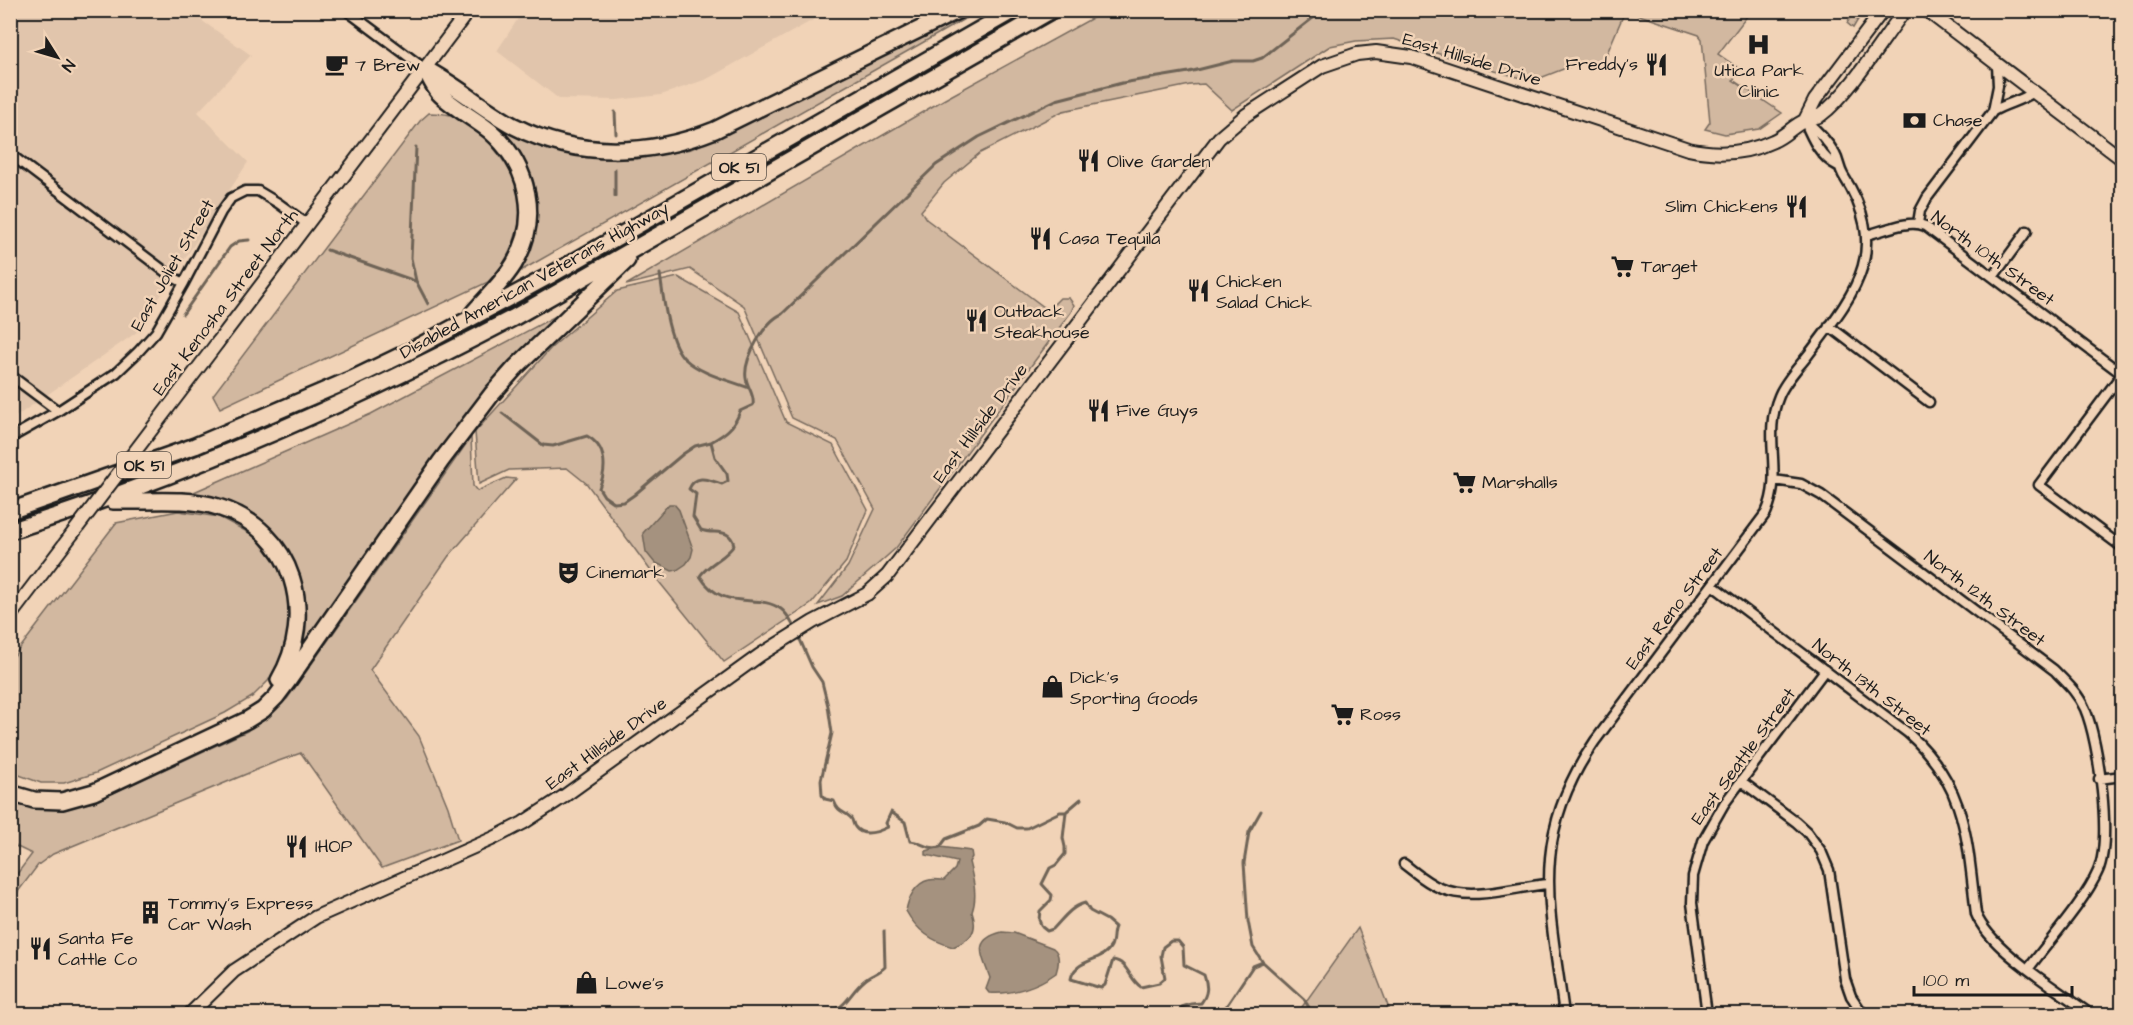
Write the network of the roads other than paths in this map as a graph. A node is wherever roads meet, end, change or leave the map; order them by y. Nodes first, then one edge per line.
1 (346, 10) edge
2 (469, 10) edge
3 (958, 10) edge
4 (1014, 10) edge
5 (1052, 10) edge
6 (1883, 10) edge
7 (1905, 10) edge
8 (1926, 10) edge
9 (1997, 64) junction
10 (425, 69) junction
11 (2034, 92) junction
12 (1993, 111) junction
13 (1805, 120) junction
14 (10, 154) edge
15 (2122, 159) edge
16 (1918, 223) junction
17 (307, 224) junction
18 (2027, 231) dead end
19 (1866, 235) junction
20 (644, 243) junction
21 (1993, 277) junction
22 (184, 283) junction
23 (464, 323) junction
24 (1829, 326) junction
25 (2122, 374) edge
26 (10, 375) edge
27 (1929, 402) dead end
28 (58, 411) junction
29 (10, 438) edge
30 (1774, 480) junction
31 (101, 501) junction
32 (10, 511) edge
33 (10, 531) edge
34 (2122, 547) edge
35 (1712, 585) junction
36 (10, 616) edge
37 (1825, 670) junction
38 (2122, 776) edge
39 (2099, 779) junction
40 (1741, 781) junction
41 (10, 784) edge
42 (10, 793) edge
43 (1404, 864) dead end
44 (1548, 884) junction
45 (2029, 968) junction
46 (2086, 1011) dead end
47 (190, 1014) edge
48 (1564, 1014) edge
49 (1707, 1014) edge
50 (1863, 1014) edge

1 - 10 street
2 - 10 street, East Kenosha Street North
3 - 10 highway
4 - 23 highway, Disabled American Veterans Highway / OK 51
5 - 20 highway, Disabled American Veterans Highway / OK 51
6 - 13 street, East Hillside Drive
7 - 13 street, East Hillside Drive
8 - 9 street
9 - 11 street
9 - 12 street
10 - 17 street, East Kenosha Street North
10 - 23 highway
11 - 12 street
11 - 15 street
12 - 16 street
13 - 19 street
13 - 47 street, East Hillside Drive
14 - 22 street
16 - 19 street, North 10th Street
16 - 21 street, North 10th Street
17 - 22 street, East Joliet Street
17 - 36 street, East Kenosha Street North, bridge
18 - 21 street
19 - 24 street, East Reno Street
20 - 31 highway, Disabled American Veterans Highway / OK 51
20 - 42 highway
21 - 25 street, North 10th Street
22 - 28 street, East Joliet Street
23 - 32 highway, Disabled American Veterans Highway / OK 51
24 - 27 street
24 - 30 street, East Reno Street
25 - 34 street
26 - 28 street
28 - 29 street, East Joliet Street
30 - 35 street, East Reno Street
30 - 39 street, North 12th Street
31 - 33 highway, Disabled American Veterans Highway / OK 51
31 - 41 highway
35 - 37 street, North 13th Street
35 - 44 street, East Reno Street
37 - 40 street, East Seattle Street
37 - 45 street, North 13th Street
38 - 39 street
39 - 45 street, North 12th Street
40 - 49 street, East Seattle Street
40 - 50 street
43 - 44 street
44 - 48 street, East Reno Street
45 - 46 street, North 13th Street

